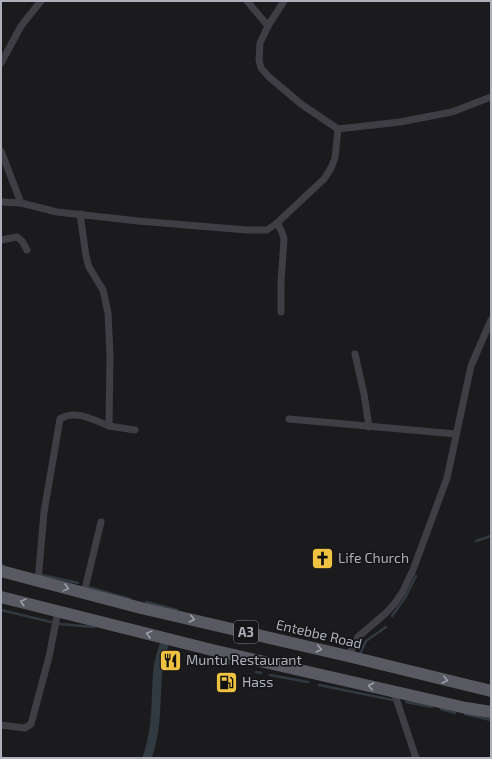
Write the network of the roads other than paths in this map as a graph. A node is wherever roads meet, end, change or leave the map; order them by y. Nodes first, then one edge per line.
1 (41, 1) edge
2 (247, 1) edge
3 (284, 1) edge
4 (268, 26) junction
5 (1, 63) edge
6 (491, 97) edge
7 (338, 129) junction
8 (1, 151) edge
9 (1, 202) edge
10 (21, 203) junction
11 (80, 214) junction
12 (277, 223) junction
13 (1, 240) edge
14 (27, 250) dead end
15 (281, 312) dead end
16 (491, 320) edge
17 (355, 354) dead end
18 (289, 419) dead end
19 (109, 426) junction
20 (369, 427) junction
21 (135, 430) dead end
22 (456, 434) junction
23 (100, 522) dead end
24 (1, 571) edge
25 (38, 581) junction
26 (84, 593) junction
27 (1, 597) edge
28 (58, 611) junction
29 (352, 657) junction
30 (491, 691) edge
31 (394, 692) junction
32 (491, 712) edge
33 (1, 725) edge
34 (416, 758) edge

1 - 5 street
2 - 4 street
3 - 4 street
4 - 7 street
6 - 7 street
7 - 12 street
8 - 10 street
9 - 10 street
10 - 11 street
11 - 12 street
11 - 19 street
12 - 15 street
13 - 14 street
16 - 22 street
17 - 20 street
18 - 20 street
19 - 21 street
19 - 25 street
20 - 22 street
22 - 29 street
23 - 26 street
24 - 25 main road, Entebbe Road / A3
25 -> 26 main road, Entebbe Road / A3
26 -> 29 main road, Entebbe Road / A3
28 -> 27 main road, A3
31 -> 28 main road, A3
28 - 33 street
29 -> 30 main road, Entebbe Road / A3
31 - 32 main road, A3
31 - 34 street

